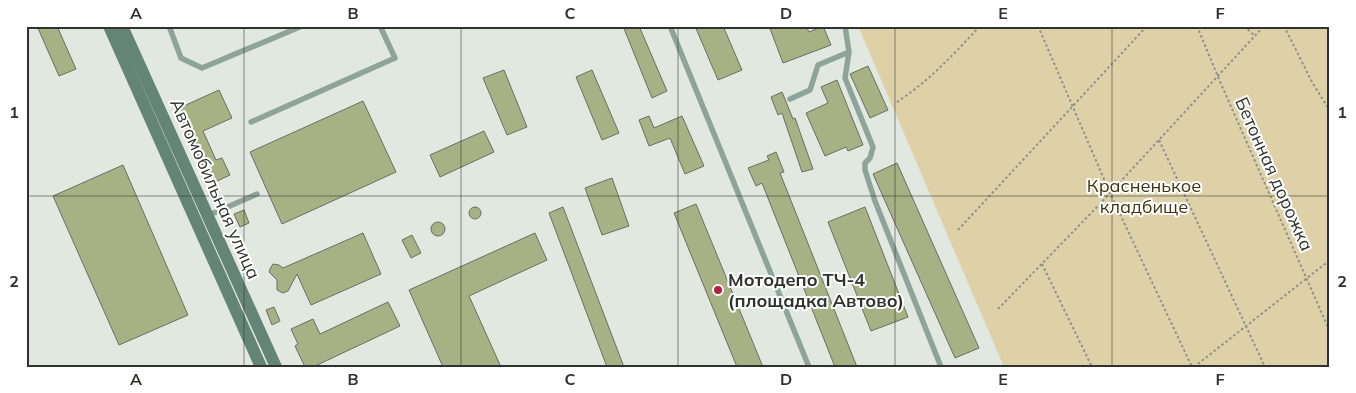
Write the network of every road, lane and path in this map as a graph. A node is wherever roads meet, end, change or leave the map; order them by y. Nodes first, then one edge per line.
1 (109, 26) edge
2 (122, 26) edge
3 (169, 26) edge
4 (302, 26) edge
5 (380, 26) edge
6 (670, 26) edge
7 (845, 26) edge
8 (980, 26) edge
9 (1038, 26) edge
10 (1147, 26) edge
11 (1197, 26) edge
12 (1244, 26) edge
13 (1264, 26) edge
14 (1284, 26) edge
15 (1255, 36) junction
16 (848, 52) junction
17 (1218, 77) junction
18 (790, 99) dead end
19 (897, 102) dead end
20 (1072, 107) junction
21 (1330, 111) edge
22 (251, 122) dead end
23 (1159, 140) junction
24 (1110, 193) junction
25 (257, 194) dead end
26 (207, 216) junction
27 (958, 230) dead end
28 (1330, 260) edge
29 (1042, 264) junction
30 (1307, 278) junction
31 (998, 308) dead end
32 (1246, 326) junction
33 (1330, 332) edge
34 (262, 367) edge
35 (276, 367) edge
36 (809, 367) edge
37 (941, 367) edge
38 (1092, 367) edge
39 (1193, 367) edge
40 (1265, 367) edge

1 - 34 main road, Автомобильная улица
2 - 26 main road, Автомобильная улица
3 - 4 lane
5 - 22 lane
6 - 36 lane
7 - 16 lane
8 - 19 path
9 - 20 path
10 - 20 path
11 - 17 path, Бетонная дорожка
12 - 15 path
13 - 15 path
14 - 21 path
15 - 17 path
16 - 18 lane
16 - 37 lane
17 - 23 path
17 - 30 path, Бетонная дорожка
20 - 24 path
20 - 27 path
23 - 24 path
23 - 32 path
24 - 29 path
24 - 39 path
25 - 26 lane
26 - 35 main road, Автомобильная улица
28 - 30 path
29 - 31 path
29 - 38 path
30 - 32 path
30 - 33 path, Бетонная дорожка
32 - 39 path
32 - 40 path

